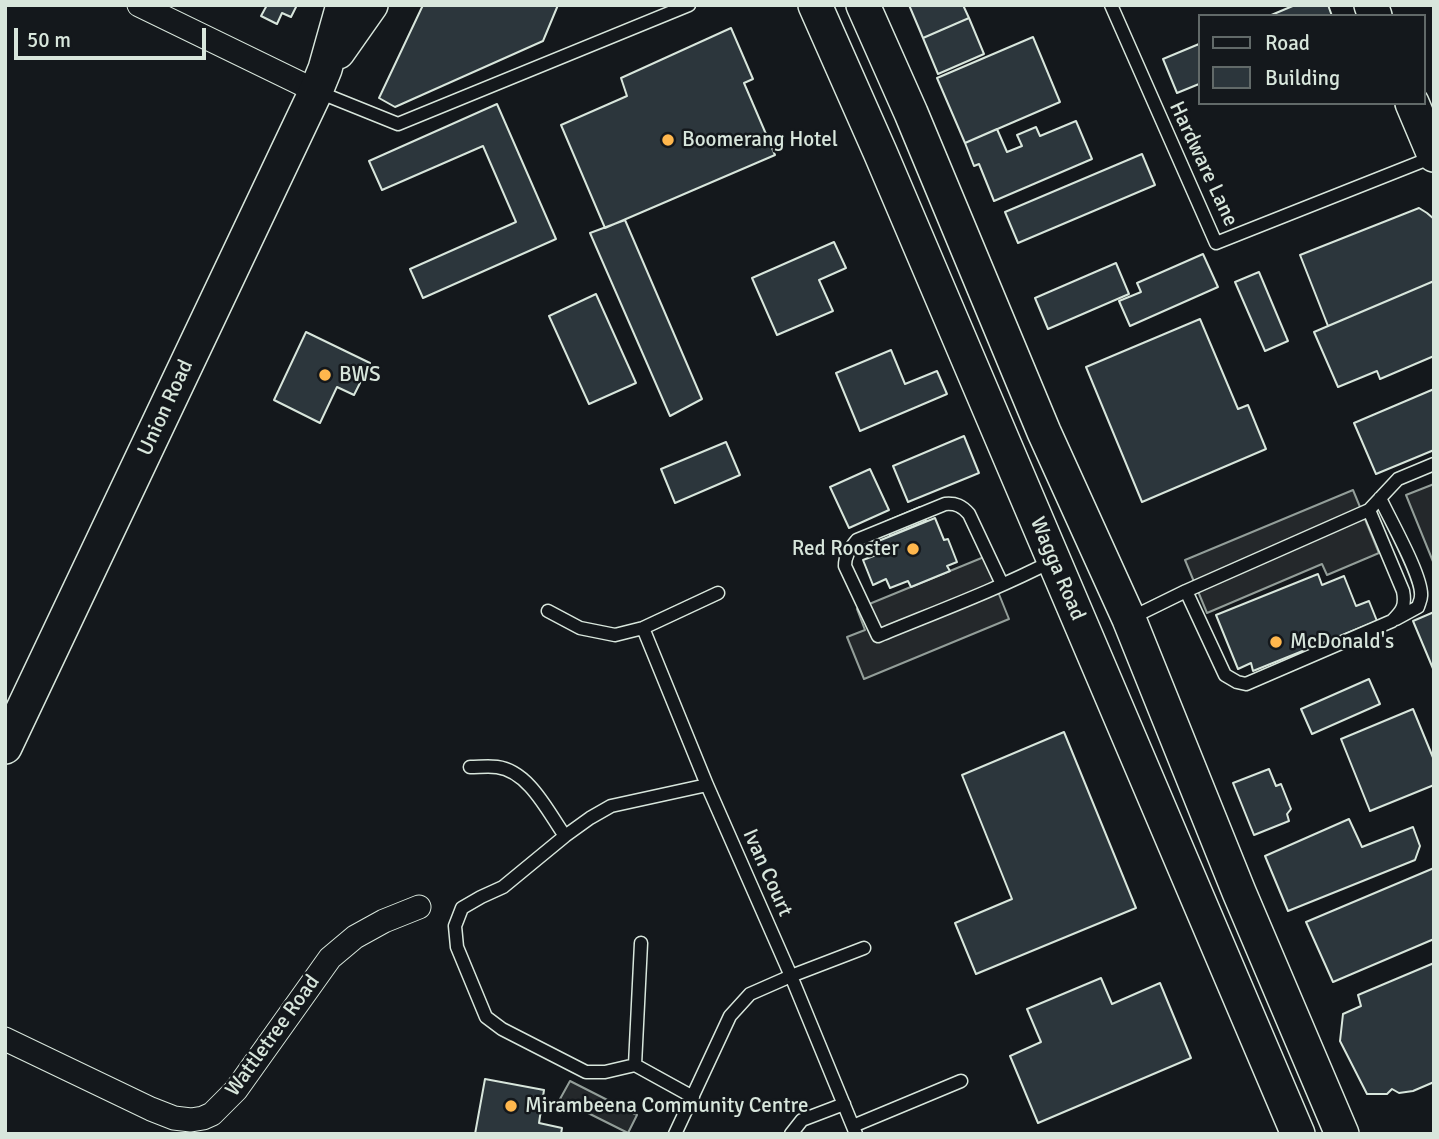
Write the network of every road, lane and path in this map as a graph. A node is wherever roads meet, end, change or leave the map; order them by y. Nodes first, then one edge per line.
1 (139, 5) edge
2 (343, 5) edge
3 (371, 5) edge
4 (689, 5) edge
5 (815, 5) edge
6 (863, 5) edge
7 (1111, 5) edge
8 (321, 80) junction
9 (1413, 105) edge
10 (921, 136) junction
11 (880, 152) junction
12 (1434, 156) edge
13 (998, 432) junction
14 (1045, 435) junction
15 (1434, 464) edge
16 (1380, 498) junction
17 (1369, 510) junction
18 (1053, 560) junction
19 (1002, 584) junction
20 (1186, 591) junction
21 (718, 593) dead end
22 (548, 611) dead end
23 (1129, 619) junction
24 (1392, 621) junction
25 (643, 628) junction
26 (1145, 660) junction
27 (1103, 678) junction
28 (5, 747) edge
29 (470, 767) dead end
30 (707, 785) junction
31 (565, 836) junction
32 (1239, 892) junction
33 (419, 907) dead end
34 (1200, 908) junction
35 (641, 943) dead end
36 (864, 948) dead end
37 (791, 976) junction
38 (5, 1039) edge
39 (635, 1065) junction
40 (961, 1081) dead end
41 (693, 1097) junction
42 (844, 1104) junction
43 (208, 1126) edge
44 (855, 1130) edge
45 (675, 1134) edge
46 (791, 1134) edge
47 (1298, 1134) edge
48 (1342, 1134) edge

1 - 8 street
2 - 8 main road, Union Road
3 - 8 main road, Union Road
4 - 8 lane
5 - 11 main road, Wagga Road
6 - 10 main road, Wagga Road
7 - 12 lane, Hardware Lane
8 - 28 main road, Union Road
9 - 12 main road
10 - 11 main road
10 - 14 main road, Wagga Road
11 - 13 main road, Wagga Road
13 - 14 main road
13 - 18 main road, Wagga Road
14 - 23 main road, Wagga Road
15 - 16 lane
16 - 17 lane
16 - 24 lane
17 - 20 lane
17 - 24 lane
18 - 19 lane
18 - 27 main road, Wagga Road
19 - 19 lane
20 - 23 lane
20 - 24 lane
21 - 25 lane
22 - 25 lane
23 - 26 main road, Wagga Road
25 - 30 lane, Ivan Court
26 - 27 main road
26 - 32 main road, Wagga Road
27 - 34 main road, Wagga Road
29 - 31 lane
30 - 31 lane
30 - 37 lane, Ivan Court
31 - 39 lane
32 - 34 main road
32 - 48 main road, Wagga Road
33 - 43 street, Wattletree Road
34 - 47 main road, Wagga Road
35 - 39 lane
36 - 37 lane
37 - 41 lane
37 - 42 lane, Ivan Court
38 - 43 street, Wattletree Road
39 - 41 lane
40 - 44 lane
41 - 45 lane
42 - 44 lane, Ivan Court
42 - 46 lane

